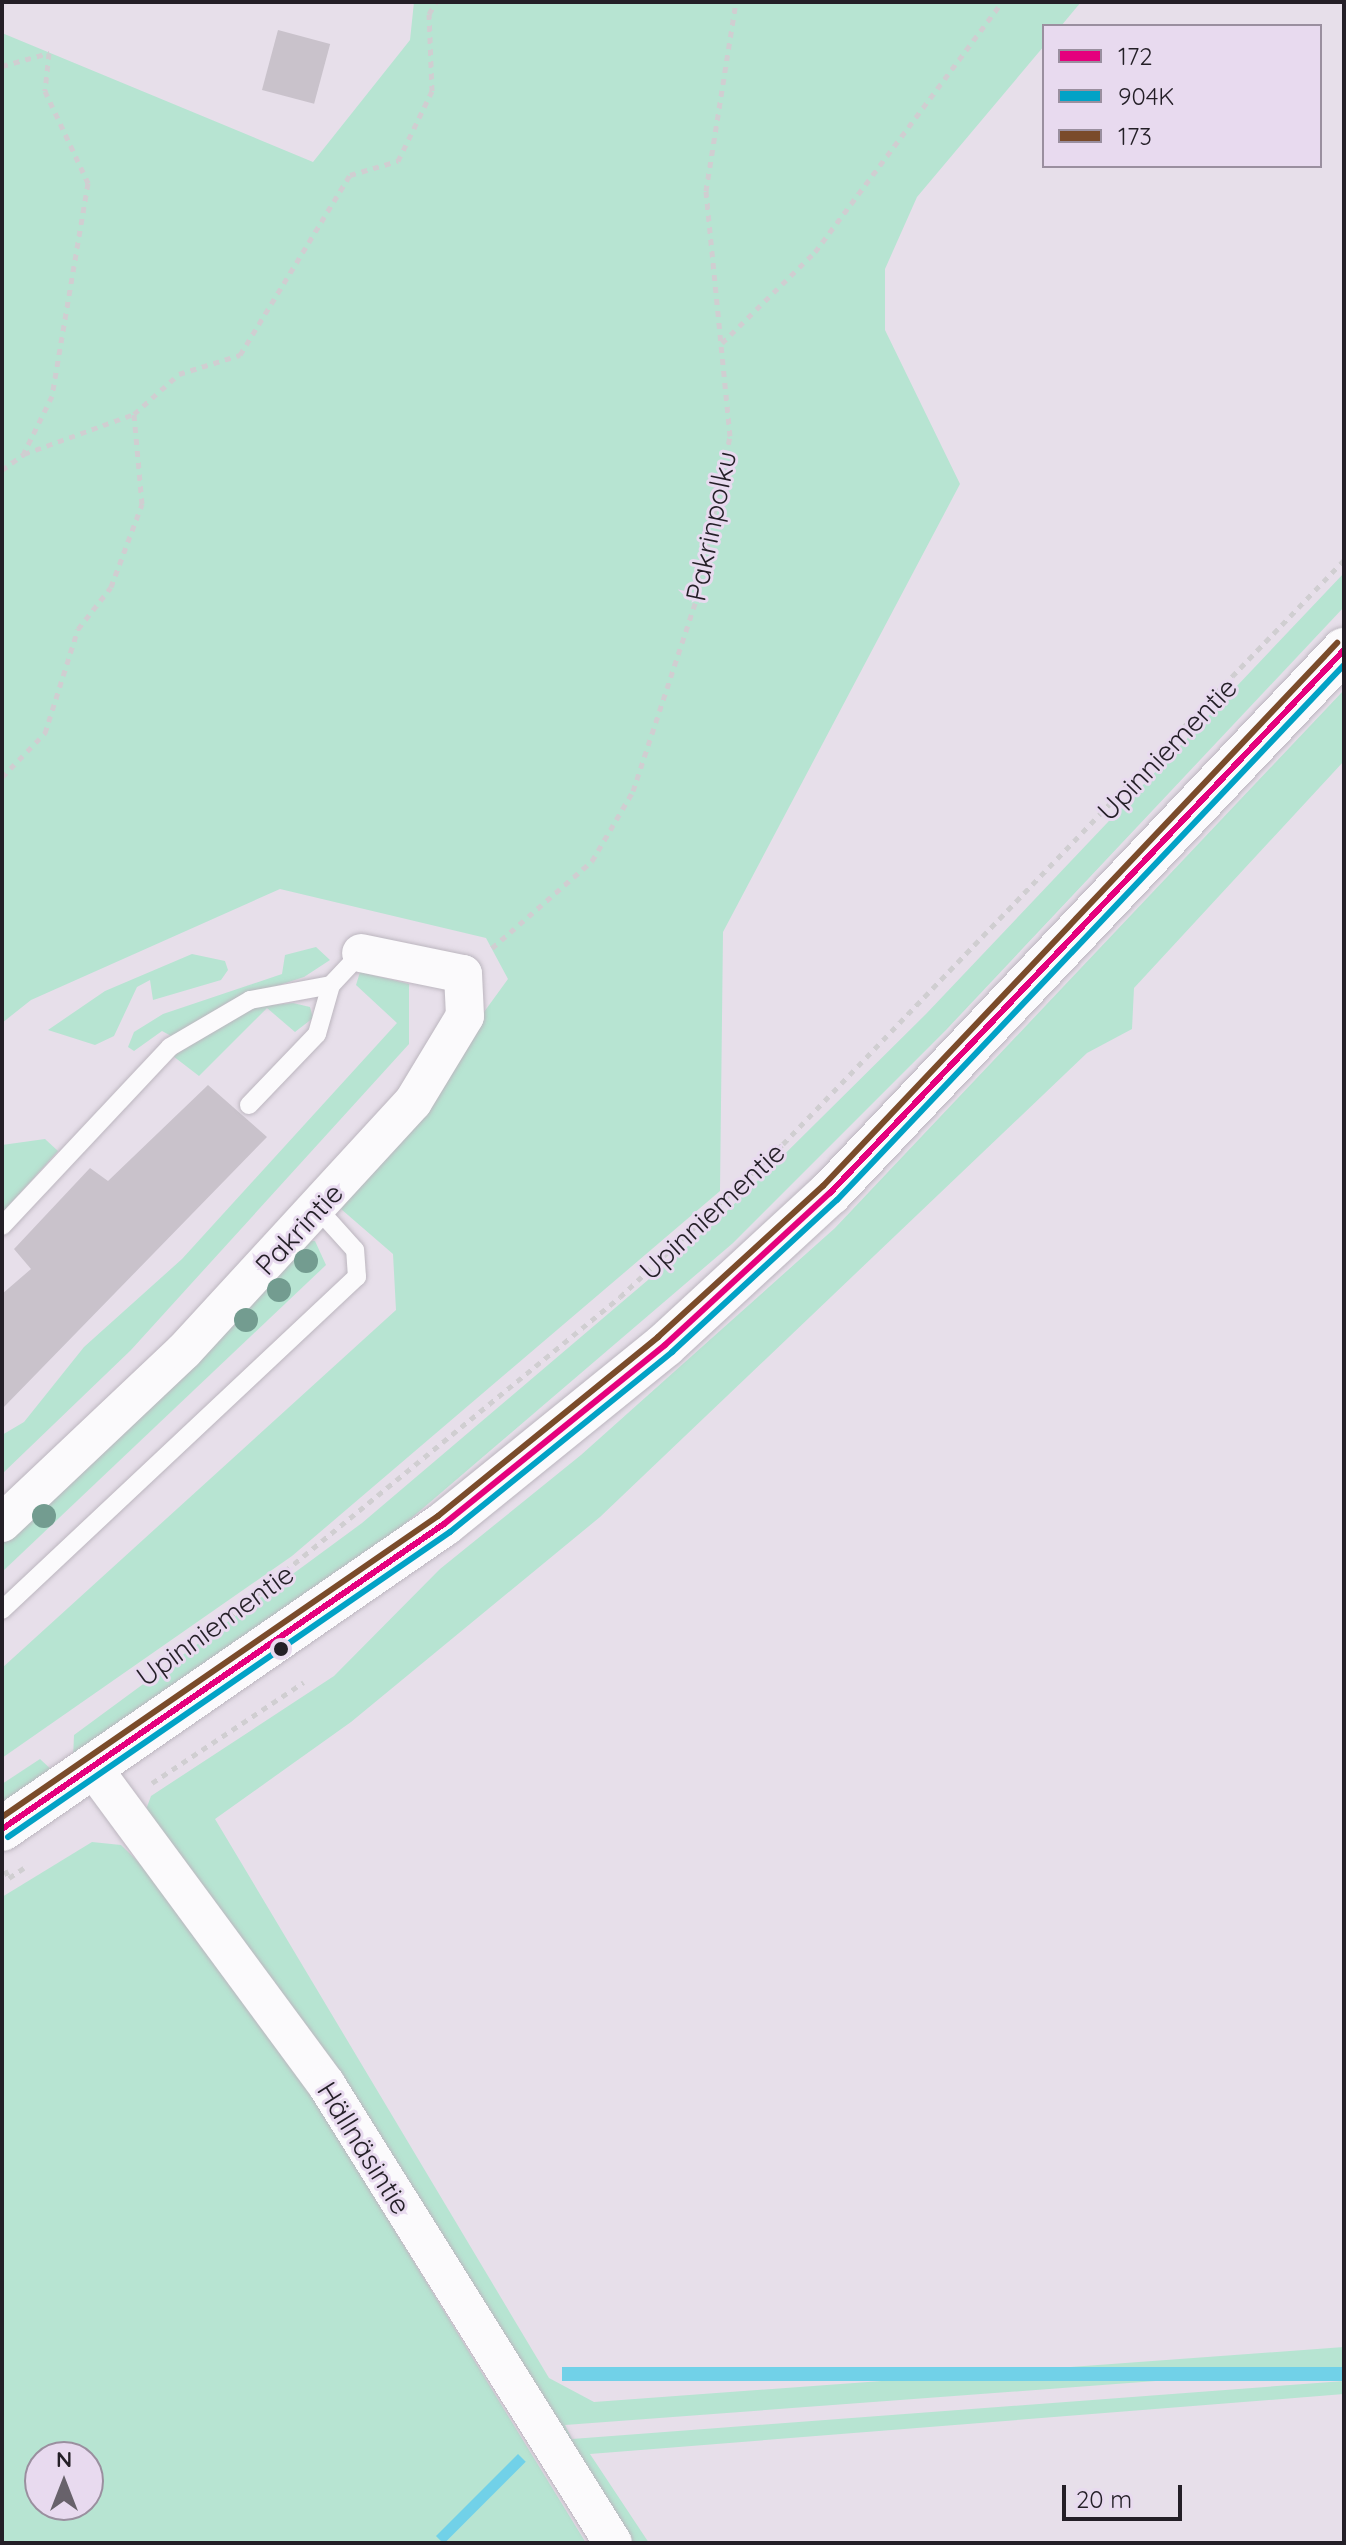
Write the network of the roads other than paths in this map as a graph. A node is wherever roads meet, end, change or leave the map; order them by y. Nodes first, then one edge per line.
1 (1344, 650) edge
2 (361, 953) joint
3 (331, 985) junction
4 (249, 1105) dead end
5 (319, 1210) junction
6 (2, 1226) edge
7 (2, 1523) edge
8 (2, 1610) edge
9 (93, 1768) junction
10 (2, 1829) edge
11 (613, 2543) edge

1 - 9 main road, Upinniementie
2 - 3 lane
2 - 5 street, Pakrintie
3 - 4 lane
3 - 6 lane
5 - 7 street, Pakrintie
5 - 8 lane
9 - 10 main road, Upinniementie
9 - 11 street, Hällnäsintie

